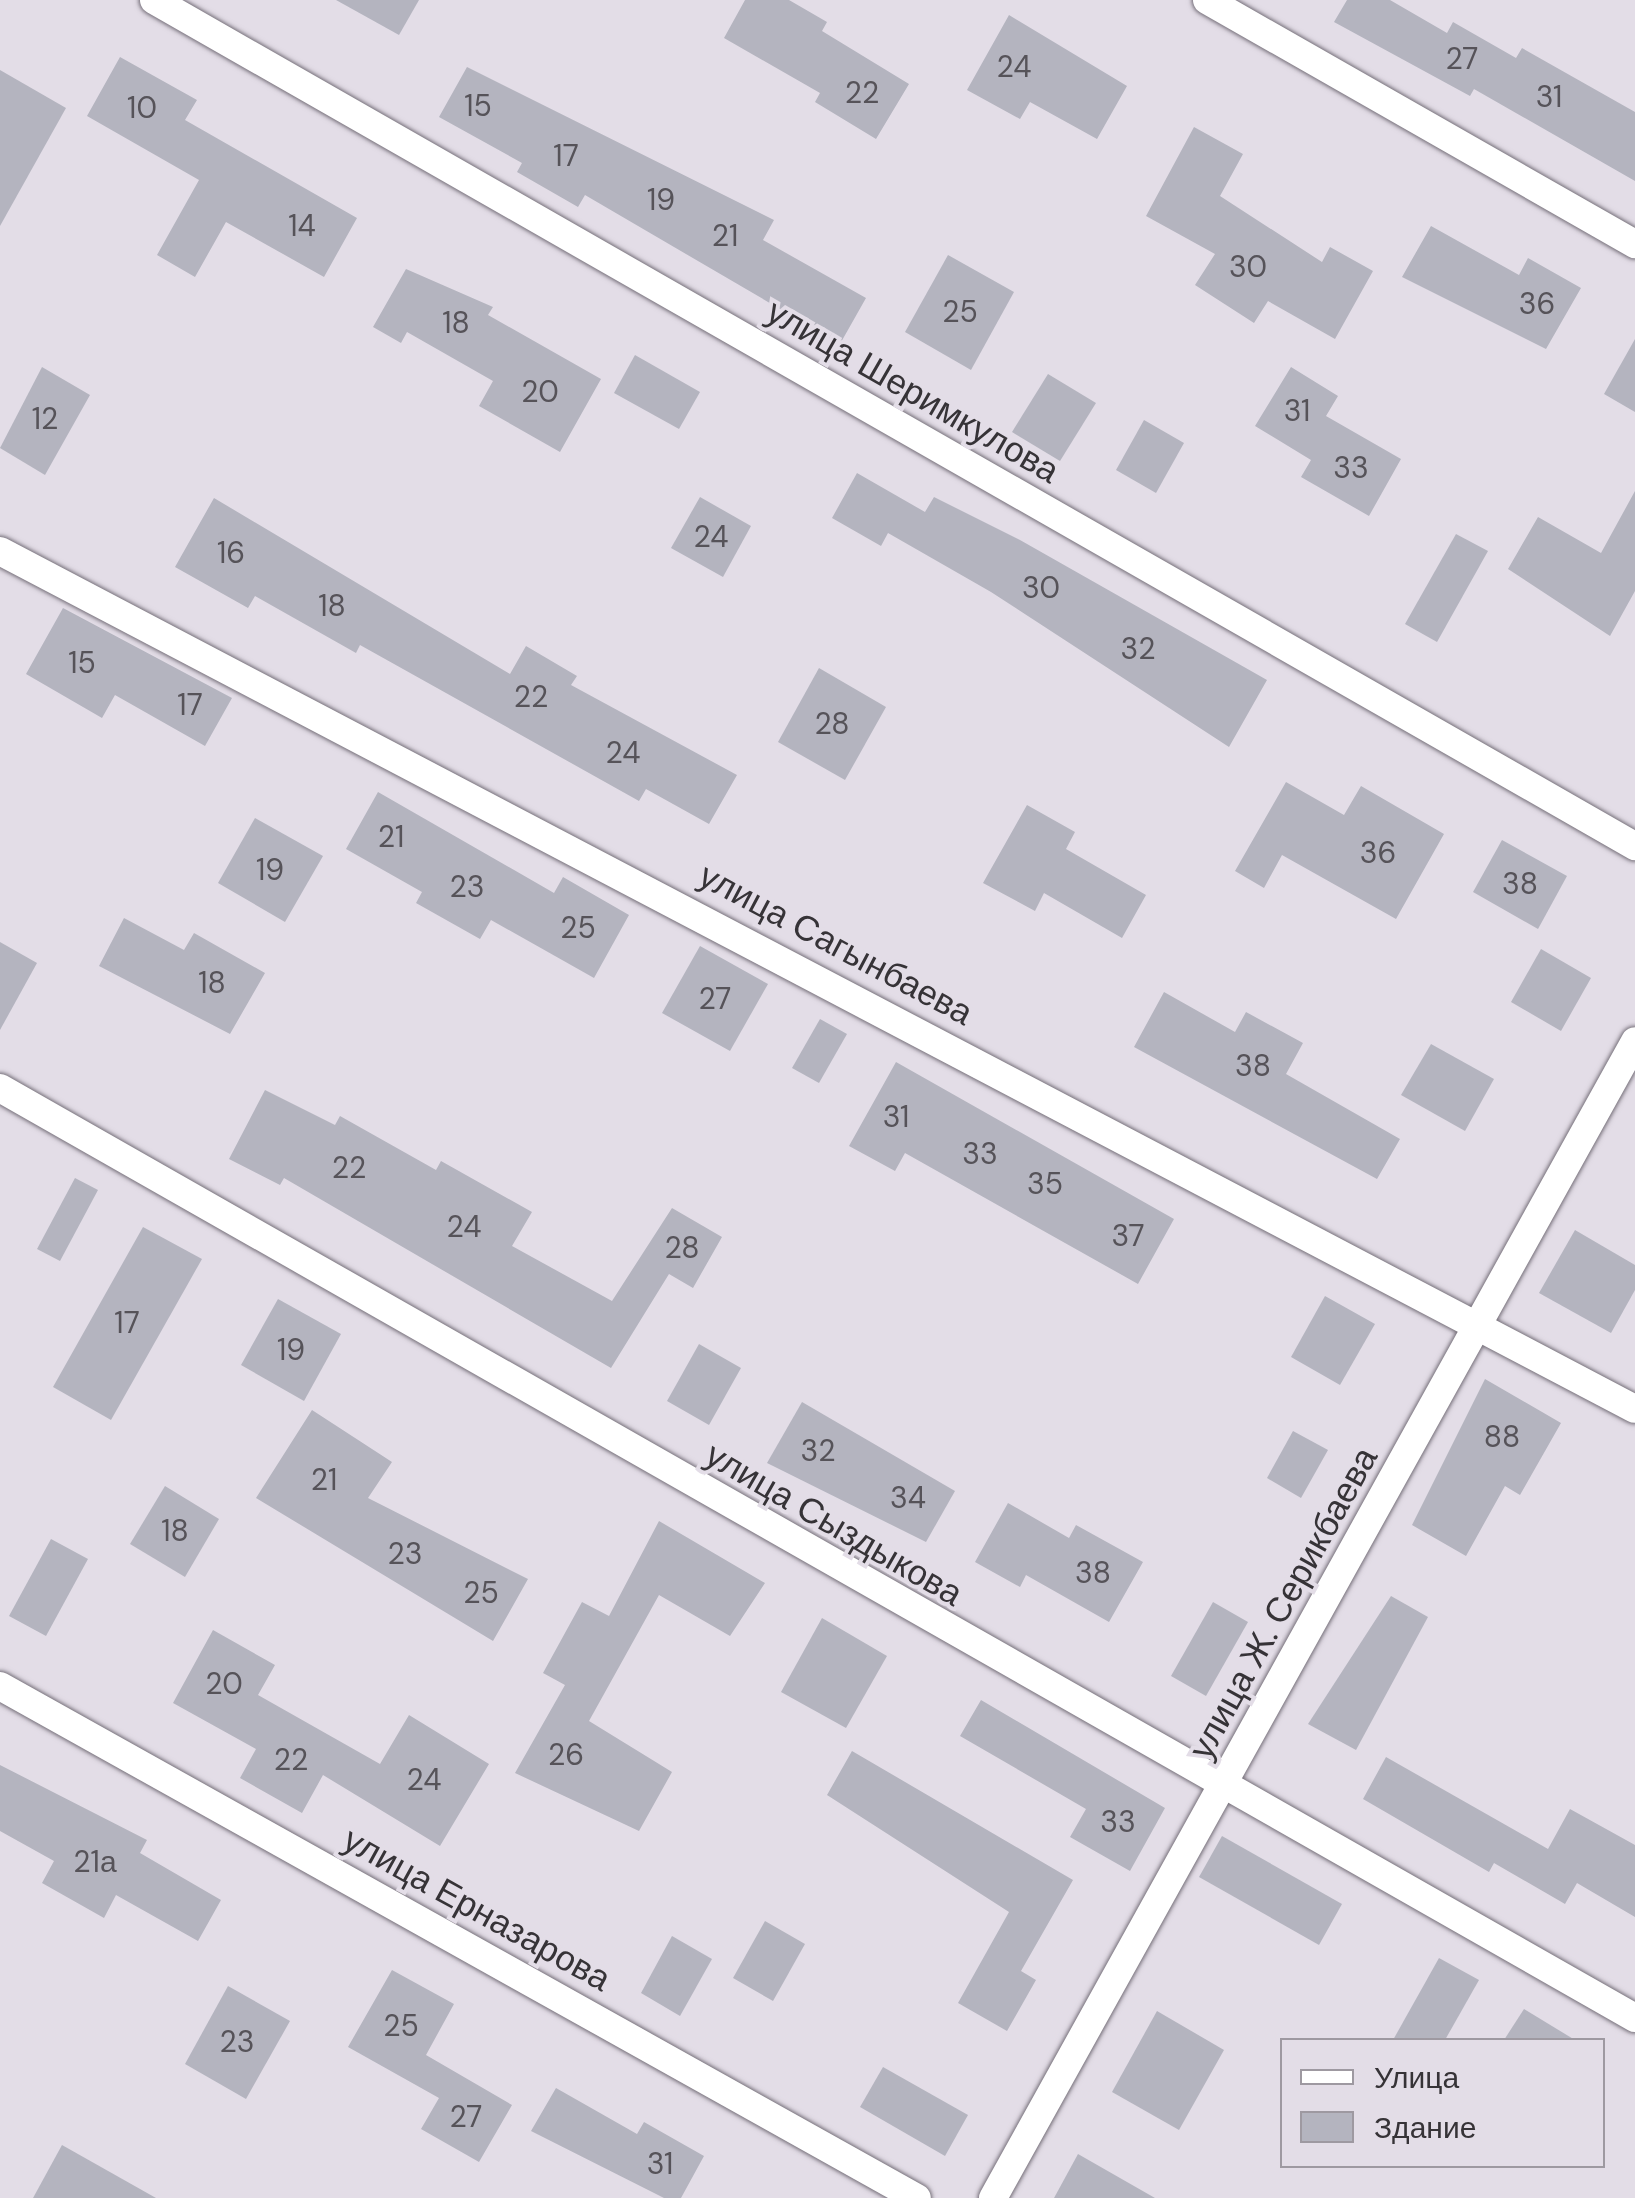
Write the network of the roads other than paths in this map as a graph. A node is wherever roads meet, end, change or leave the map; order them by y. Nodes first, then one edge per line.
1 (154, 0) edge
2 (1207, 0) edge
3 (1635, 244) edge
4 (0, 551) edge
5 (1635, 846) edge
6 (1635, 1041) edge
7 (0, 1088) edge
8 (1480, 1322) junction
9 (1635, 1409) edge
10 (0, 1686) edge
11 (1223, 1790) junction
12 (1635, 2018) edge
13 (917, 2198) edge
14 (993, 2198) edge

1 - 5 street, улица Шеримкулова
2 - 3 street
4 - 8 street, улица Сагынбаева
6 - 8 street, улица Ж. Серикбаева
7 - 11 street, улица Сыздыкова
8 - 9 street, улица Сагынбаева
8 - 11 street, улица Ж. Серикбаева
10 - 13 street, улица Ерназарова
11 - 12 street, улица Сыздыкова
11 - 14 street, улица Ж. Серикбаева

